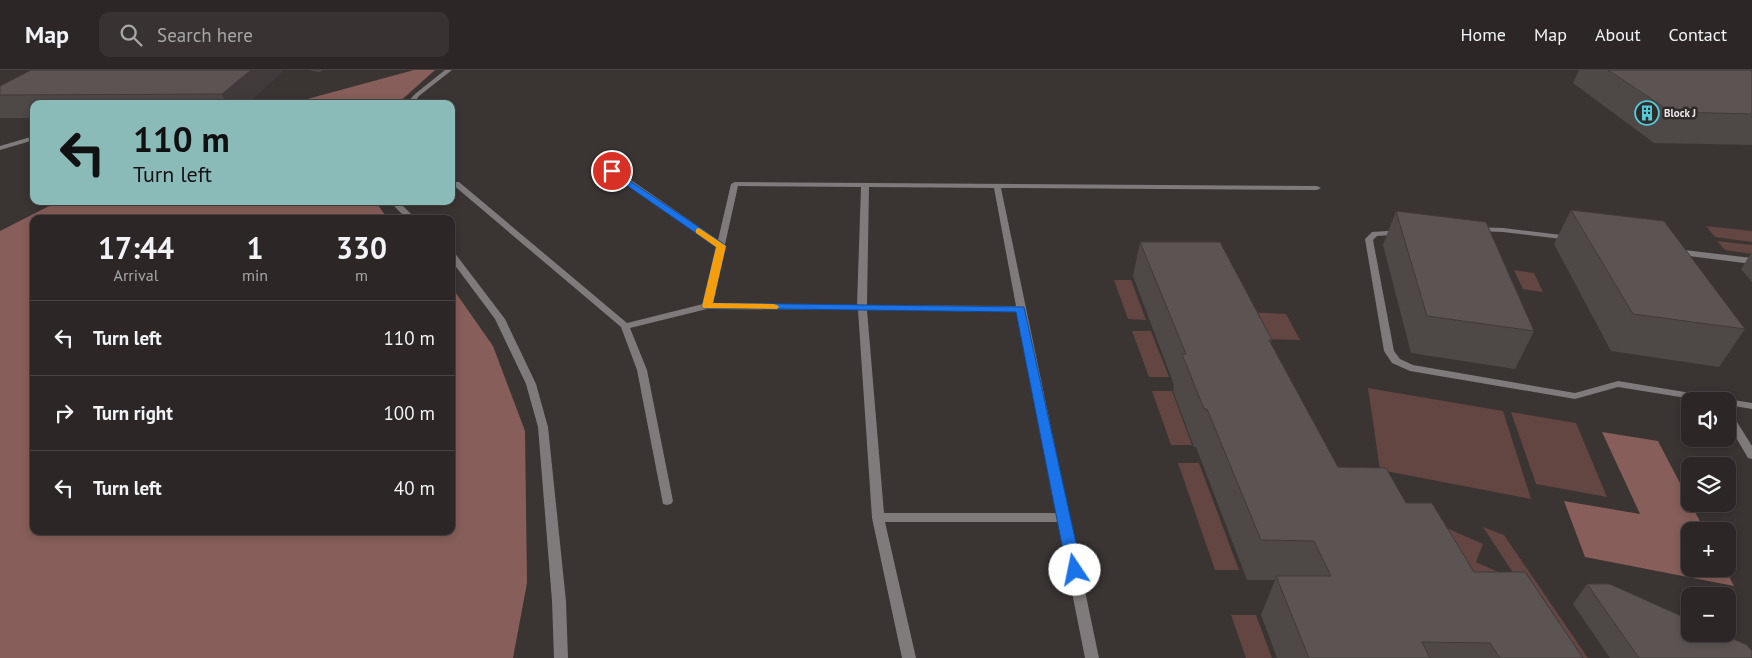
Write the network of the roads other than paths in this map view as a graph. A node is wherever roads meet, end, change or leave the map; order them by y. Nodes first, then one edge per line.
1 (449, 70) edge
2 (413, 100) edge
3 (30, 139) edge
4 (0, 148) edge
5 (612, 171) dead end
6 (456, 184) dead end
7 (865, 185) junction
8 (997, 186) junction
9 (1317, 188) dead end
10 (397, 205) edge
11 (408, 215) edge
12 (1466, 230) edge
13 (1410, 232) edge
14 (1580, 240) edge
15 (721, 246) junction
16 (1666, 250) edge
17 (455, 259) edge
18 (1752, 261) edge
19 (707, 306) junction
20 (862, 308) junction
21 (1020, 309) junction
22 (625, 326) junction
23 (1681, 394) edge
24 (1736, 403) edge
25 (1752, 406) edge
26 (1736, 429) edge
27 (1752, 455) edge
28 (667, 501) dead end
29 (1064, 517) junction
30 (878, 518) junction
31 (562, 658) edge
32 (909, 658) edge
33 (1092, 658) edge

1 - 2 street
3 - 4 street
5 - 15 street
6 - 22 street
7 - 8 street
7 - 15 street
7 - 20 street
8 - 9 street
8 - 21 street
10 - 11 street
12 - 14 street
13 - 23 street
15 - 19 street
16 - 18 street
17 - 31 street
19 - 20 street
19 - 22 street
20 - 21 street
20 - 30 street
21 - 29 street
22 - 28 street
24 - 25 street
26 - 27 street
29 - 30 street
29 - 33 street
30 - 32 street

